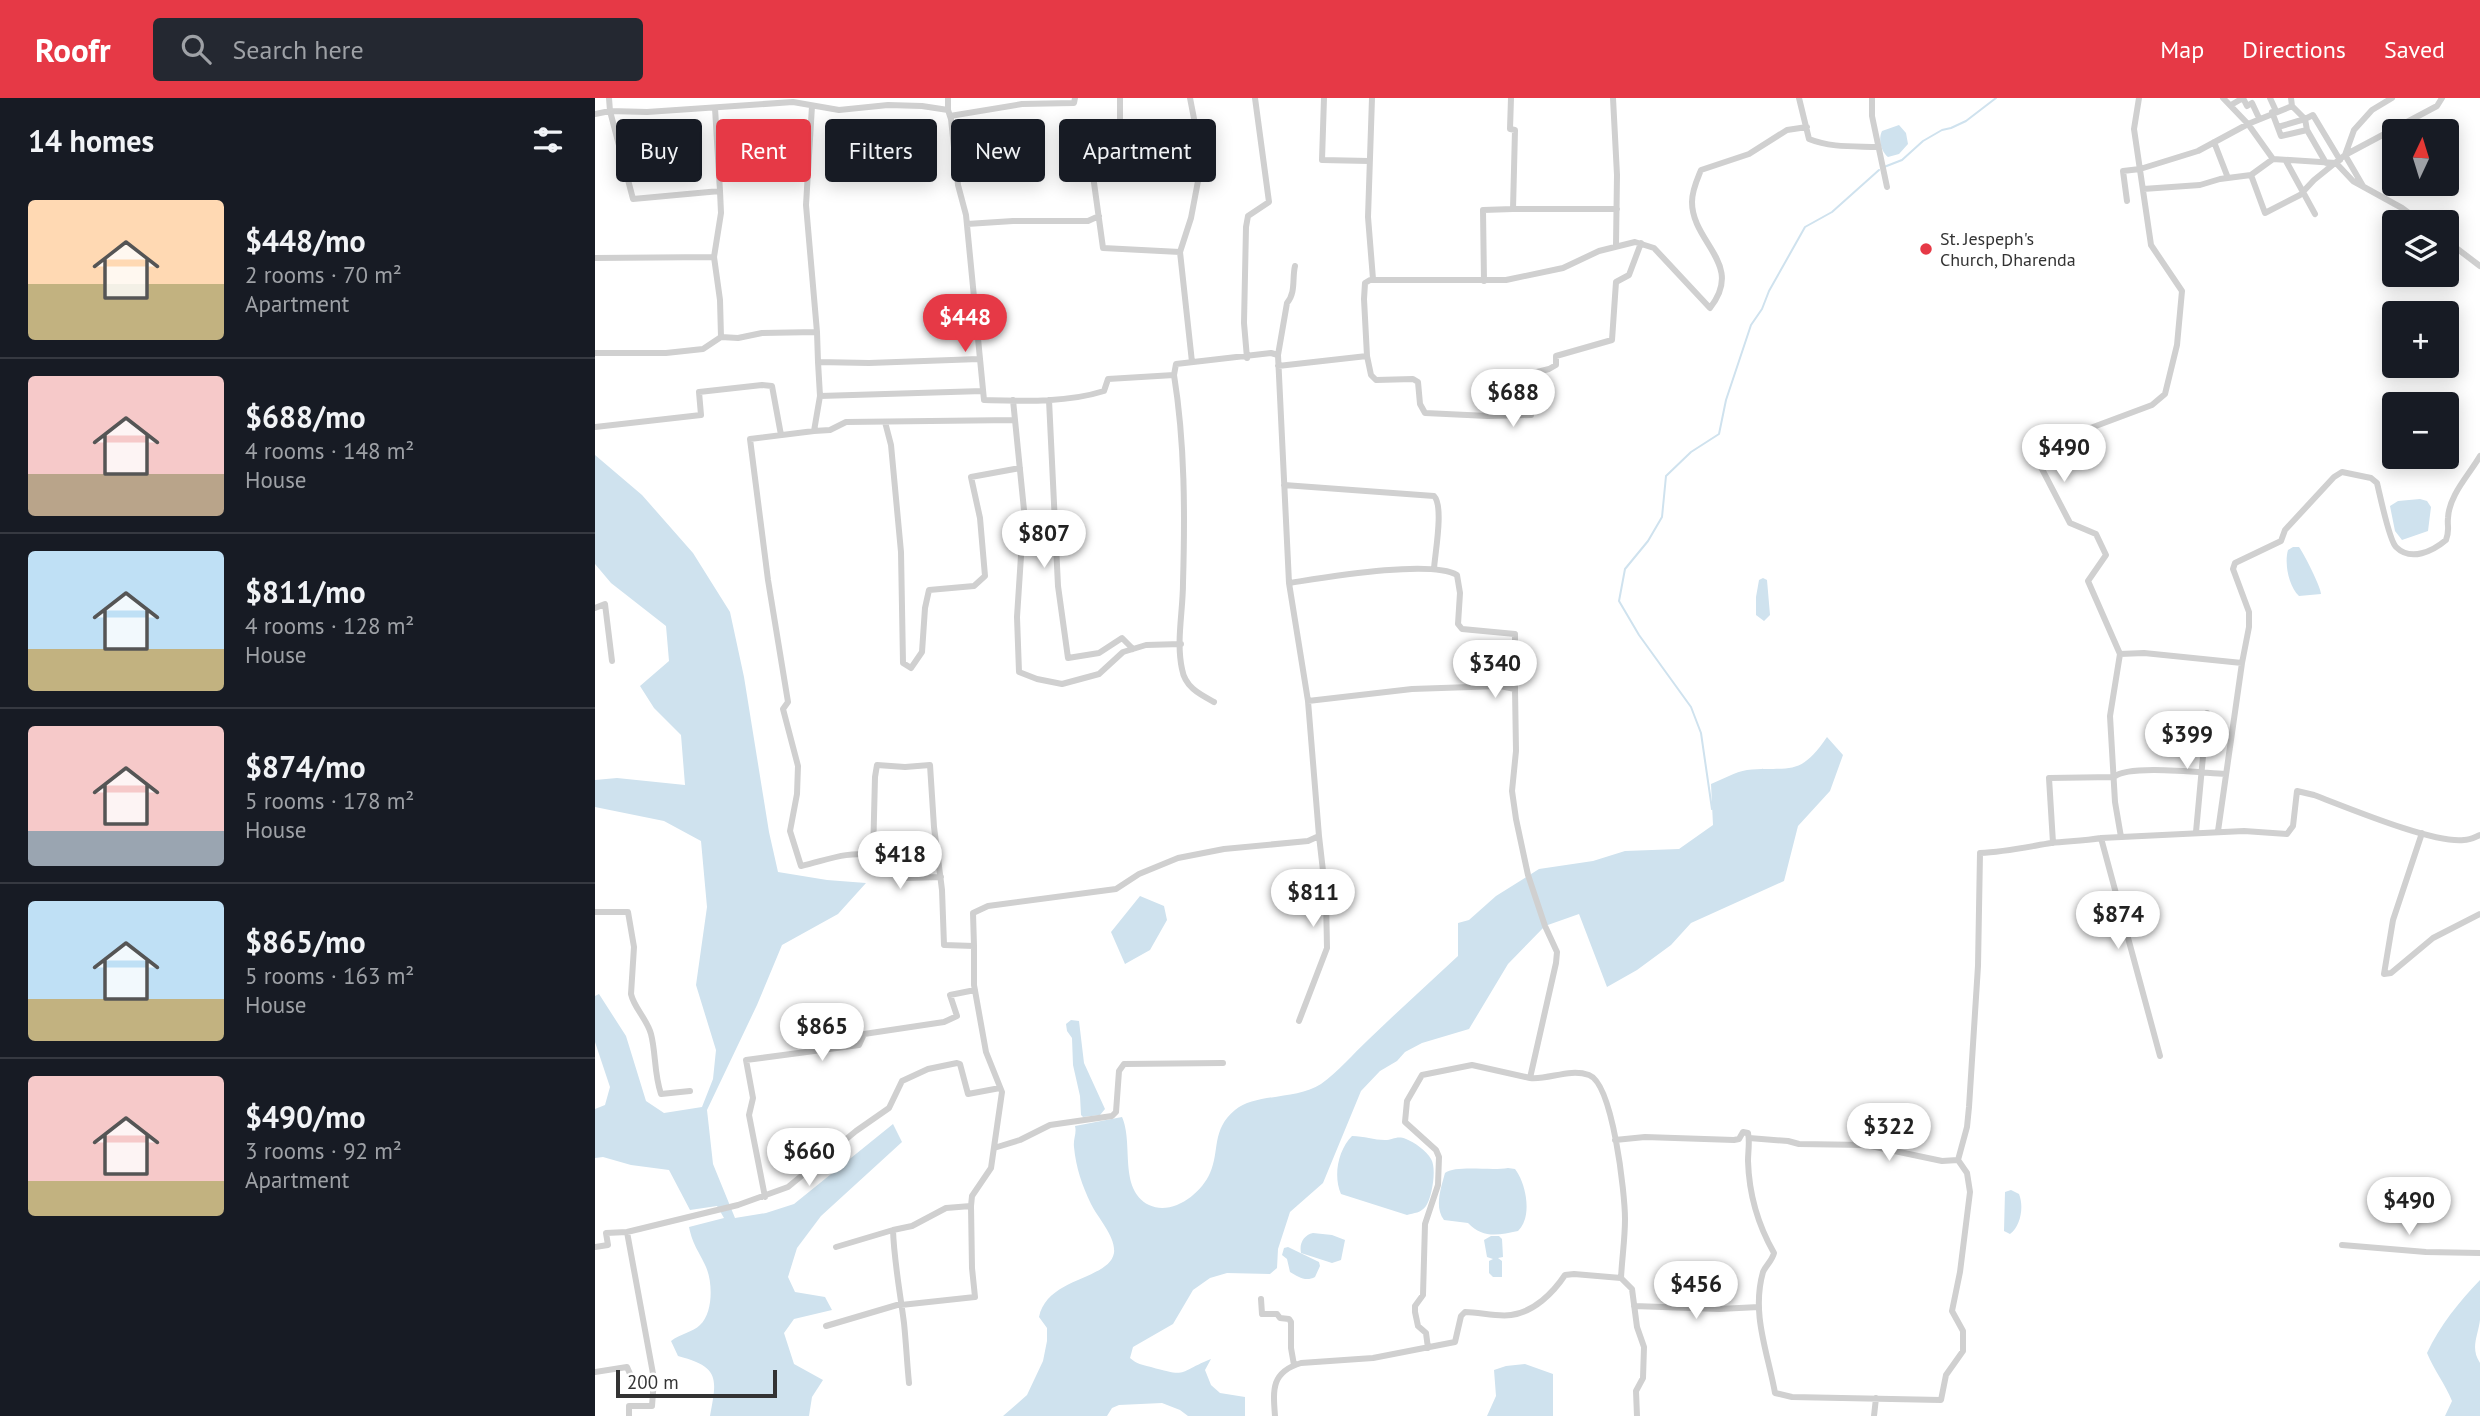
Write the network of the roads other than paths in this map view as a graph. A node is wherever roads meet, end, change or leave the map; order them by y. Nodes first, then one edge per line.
1 (609, 98) edge
2 (948, 98) edge
3 (1075, 98) edge
4 (1120, 98) edge
5 (1190, 98) edge
6 (1255, 98) edge
7 (1324, 98) edge
8 (1372, 98) edge
9 (1511, 98) edge
10 (1613, 98) edge
11 (1799, 98) edge
12 (1872, 98) edge
13 (2139, 98) edge
14 (2223, 98) edge
15 (2270, 98) edge
16 (2392, 98) edge
17 (2442, 98) edge
18 (2292, 102) edge
19 (812, 106) junction
20 (2231, 106) junction
21 (715, 108) junction
22 (610, 110) junction
23 (2274, 112) junction
24 (949, 113) junction
25 (595, 114) edge
26 (2259, 118) junction
27 (2305, 119) junction
28 (2248, 124) junction
29 (1807, 127) junction
30 (2277, 127) junction
31 (2307, 130) junction
32 (2214, 142) junction
33 (1878, 147) junction
34 (2273, 159) junction
35 (2340, 159) junction
36 (1369, 161) junction
37 (2286, 161) junction
38 (2326, 163) junction
39 (2140, 170) junction
40 (2251, 175) junction
41 (2228, 178) junction
42 (1887, 187) dead end
43 (2364, 187) junction
44 (2143, 188) junction
45 (720, 191) junction
46 (2303, 192) junction
47 (2127, 201) dead end
48 (1513, 209) junction
49 (1616, 209) junction
50 (2405, 210) edge
51 (2315, 214) dead end
52 (1099, 216) junction
53 (967, 224) junction
54 (1641, 243) junction
55 (1616, 245) junction
56 (2459, 250) edge
57 (1180, 252) junction
58 (714, 257) junction
59 (595, 258) edge
60 (1295, 266) dead end
61 (2480, 266) edge
62 (1373, 279) junction
63 (1483, 281) junction
64 (817, 331) junction
65 (721, 337) junction
66 (595, 353) edge
67 (1278, 355) junction
68 (1367, 356) junction
69 (1247, 358) junction
70 (979, 359) junction
71 (818, 362) junction
72 (1192, 362) junction
73 (1278, 366) junction
74 (1174, 375) junction
75 (983, 391) junction
76 (820, 396) junction
77 (1013, 400) junction
78 (1049, 400) junction
79 (1015, 420) junction
80 (885, 422) junction
81 (596, 427) edge
82 (814, 431) junction
83 (781, 435) junction
84 (2480, 456) edge
85 (1020, 468) junction
86 (1284, 485) junction
87 (1434, 569) junction
88 (1289, 583) junction
89 (595, 608) edge
90 (1181, 644) junction
91 (1133, 649) junction
92 (2120, 654) junction
93 (612, 661) dead end
94 (2242, 663) junction
95 (1515, 689) junction
96 (1308, 701) junction
97 (1214, 702) dead end
98 (2207, 713) dead end
99 (2200, 773) junction
100 (2225, 774) junction
101 (2114, 777) junction
102 (2218, 831) junction
103 (2196, 832) junction
104 (2422, 833) junction
105 (2480, 835) edge
106 (1319, 836) junction
107 (2121, 837) junction
108 (2101, 838) junction
109 (2053, 843) junction
110 (873, 856) junction
111 (941, 877) junction
112 (595, 912) edge
113 (2480, 914) edge
114 (974, 946) junction
115 (975, 990) junction
116 (1299, 1021) dead end
117 (2160, 1056) dead end
118 (1223, 1063) dead end
119 (1530, 1078) junction
120 (1000, 1088) junction
121 (690, 1091) dead end
122 (1749, 1138) junction
123 (1615, 1140) junction
124 (994, 1148) junction
125 (1958, 1160) junction
126 (765, 1197) junction
127 (971, 1206) junction
128 (893, 1230) junction
129 (627, 1231) junction
130 (2342, 1245) dead end
131 (595, 1247) edge
132 (836, 1247) dead end
133 (2480, 1253) edge
134 (1621, 1278) junction
135 (1261, 1299) dead end
136 (901, 1305) junction
137 (1634, 1306) junction
138 (1759, 1307) junction
139 (826, 1326) dead end
140 (1428, 1348) junction
141 (1294, 1365) junction
142 (595, 1372) edge
143 (654, 1379) junction
144 (909, 1382) dead end
145 (1876, 1398) junction
146 (629, 1416) edge
147 (1275, 1416) edge
148 (1637, 1416) edge
149 (1874, 1416) edge

1 - 22 street
2 - 24 street
3 - 24 street
4 - 52 street
5 - 57 street
6 - 69 street
7 - 36 street
8 - 36 street
9 - 48 street
10 - 49 street
11 - 29 street
12 - 33 street
13 - 39 street
14 - 20 street
15 - 23 street
16 - 35 street
17 - 35 street
18 - 23 street
18 - 27 street
19 - 21 street
19 - 24 street
19 - 64 street
20 - 26 street
20 - 28 street
21 - 22 street
21 - 45 street
22 - 25 street
22 - 45 street
23 - 26 street
23 - 30 street
24 - 53 street
26 - 28 street
27 - 30 street
27 - 31 street
27 - 35 street
28 - 32 street
28 - 34 street
29 - 33 street
29 - 54 street
30 - 31 street
31 - 38 street
32 - 39 street
32 - 41 street
33 - 42 street
34 - 37 street
34 - 40 street
35 - 38 street
35 - 43 street
35 - 43 street
35 - 46 street
36 - 62 street
37 - 38 street
37 - 46 street
39 - 44 street
39 - 47 street
40 - 41 street
40 - 46 street
41 - 44 street
43 - 50 street
44 - 92 street
45 - 58 street
46 - 51 street
48 - 49 street
48 - 63 street
49 - 55 street
52 - 53 street
52 - 57 street
53 - 70 street
54 - 55 street
54 - 68 street
55 - 63 street
56 - 61 street
57 - 72 street
58 - 59 street
58 - 65 street
60 - 67 street
62 - 63 street
62 - 68 street
64 - 65 street
64 - 71 street
65 - 66 street
67 - 69 street
67 - 73 street
68 - 73 street
69 - 72 street
70 - 71 street
70 - 75 street
71 - 76 street
72 - 74 street
73 - 86 street
74 - 78 street
74 - 90 street
75 - 76 street
75 - 77 street
76 - 82 street
77 - 78 street
77 - 79 street
78 - 91 street
79 - 80 street
79 - 85 street
80 - 82 street
80 - 85 street
81 - 83 street
82 - 83 street
83 - 110 street
84 - 94 street
85 - 91 street
86 - 87 street
86 - 88 street
87 - 88 street
87 - 95 street
88 - 96 street
89 - 93 street
90 - 91 street
90 - 97 street
92 - 94 street
92 - 101 street
94 - 100 street
95 - 96 street
95 - 119 street
96 - 106 street
98 - 99 street
99 - 100 street
99 - 101 street
99 - 103 street
100 - 102 street
101 - 107 street
101 - 109 street
102 - 103 street
102 - 104 street
103 - 107 street
104 - 105 street
104 - 113 street
106 - 114 street
106 - 116 street
107 - 108 street
108 - 109 street
108 - 117 street
109 - 125 street
110 - 111 street
110 - 111 street
111 - 114 street
112 - 121 street
114 - 115 street
115 - 120 street
115 - 126 street
118 - 124 street
119 - 123 street
119 - 140 street
120 - 124 street
120 - 126 street
122 - 123 street
122 - 125 street
122 - 138 street
123 - 134 street
124 - 127 street
125 - 145 street
126 - 129 street
127 - 128 street
127 - 136 street
128 - 132 street
128 - 136 street
129 - 131 street
129 - 143 street
130 - 133 street
134 - 137 street
134 - 140 street
135 - 141 street
136 - 139 street
136 - 144 street
137 - 138 street
137 - 148 street
138 - 145 street
140 - 141 street
141 - 147 street
142 - 143 street
143 - 146 street
145 - 149 street

